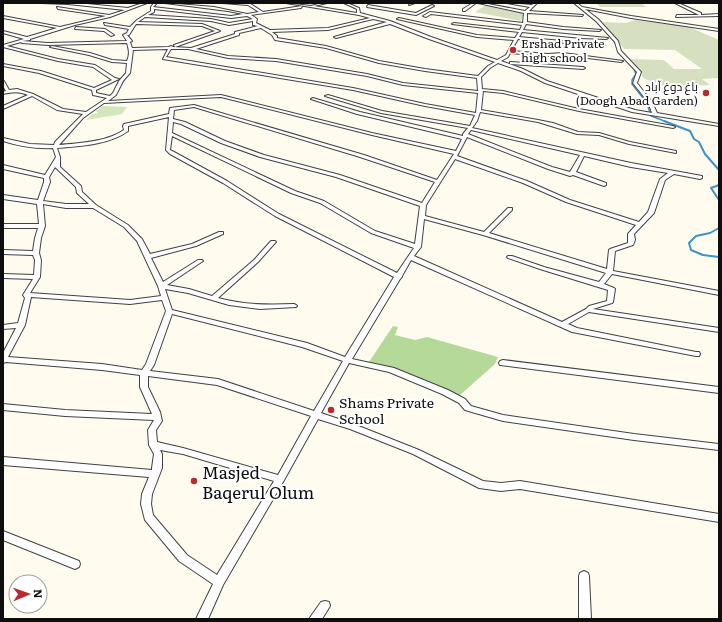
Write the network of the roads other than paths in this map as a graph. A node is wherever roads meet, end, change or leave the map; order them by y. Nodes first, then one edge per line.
1 (42, 3) edge
2 (146, 3) edge
3 (166, 3) edge
4 (224, 3) edge
5 (287, 3) edge
6 (326, 3) edge
7 (345, 3) edge
8 (376, 3) edge
9 (414, 3) edge
10 (475, 3) edge
11 (479, 3) edge
12 (508, 3) edge
13 (536, 3) edge
14 (575, 3) edge
15 (676, 3) edge
16 (410, 4) dead end
17 (154, 6) edge
18 (308, 6) junction
19 (368, 6) junction
20 (433, 6) dead end
21 (531, 6) junction
22 (128, 7) junction
23 (400, 7) dead end
24 (58, 8) dead end
25 (580, 8) junction
26 (358, 9) junction
27 (448, 9) dead end
28 (74, 10) junction
29 (392, 10) junction
30 (464, 10) dead end
31 (398, 11) junction
32 (420, 12) junction
33 (526, 12) junction
34 (62, 13) dead end
35 (263, 13) junction
36 (359, 14) junction
37 (391, 14) dead end
38 (429, 14) junction
39 (251, 15) junction
40 (440, 15) junction
41 (582, 15) dead end
42 (703, 15) junction
43 (719, 15) edge
44 (112, 16) junction
45 (145, 16) junction
46 (425, 16) dead end
47 (677, 16) dead end
48 (3, 17) edge
49 (375, 18) junction
50 (398, 19) dead end
51 (255, 20) junction
52 (392, 22) junction
53 (135, 23) junction
54 (525, 23) junction
55 (105, 24) dead end
56 (454, 24) dead end
57 (262, 26) junction
58 (62, 28) junction
59 (76, 28) dead end
60 (130, 28) junction
61 (522, 30) junction
62 (599, 30) dead end
63 (719, 30) edge
64 (269, 31) junction
65 (3, 32) edge
66 (112, 35) junction
67 (125, 35) junction
68 (336, 37) dead end
69 (606, 38) dead end
70 (29, 39) junction
71 (516, 39) junction
72 (20, 42) junction
73 (104, 42) junction
74 (128, 42) junction
75 (42, 44) junction
76 (603, 45) dead end
77 (3, 46) edge
78 (172, 47) junction
79 (130, 49) junction
80 (191, 49) junction
81 (509, 52) junction
82 (621, 61) dead end
83 (129, 62) junction
84 (501, 62) junction
85 (3, 65) edge
86 (583, 68) dead end
87 (124, 77) junction
88 (479, 77) junction
89 (115, 80) junction
90 (3, 82) edge
91 (94, 89) junction
92 (8, 91) junction
93 (481, 91) junction
94 (3, 93) edge
95 (31, 95) junction
96 (326, 96) dead end
97 (111, 97) junction
98 (313, 99) dead end
99 (104, 102) junction
100 (3, 108) edge
101 (479, 112) junction
102 (87, 113) junction
103 (654, 115) junction
104 (171, 118) junction
105 (719, 125) edge
106 (673, 127) dead end
107 (467, 132) junction
108 (170, 133) junction
109 (3, 140) edge
110 (55, 148) junction
111 (674, 152) dead end
112 (583, 154) junction
113 (455, 155) junction
114 (58, 157) junction
115 (3, 167) edge
116 (672, 172) junction
117 (573, 173) junction
118 (46, 177) junction
119 (700, 177) dead end
120 (439, 182) junction
121 (604, 184) dead end
122 (3, 197) edge
123 (40, 202) junction
124 (423, 205) junction
125 (94, 206) junction
126 (510, 209) dead end
127 (422, 217) junction
128 (639, 224) junction
129 (3, 226) edge
130 (42, 226) junction
131 (221, 233) dead end
132 (485, 234) junction
133 (273, 242) dead end
134 (418, 247) junction
135 (3, 252) edge
136 (36, 253) junction
137 (147, 257) junction
138 (410, 257) junction
139 (510, 257) dead end
140 (200, 261) dead end
141 (610, 272) junction
142 (3, 276) edge
143 (37, 277) junction
144 (399, 277) junction
145 (600, 285) junction
146 (161, 286) junction
147 (719, 293) edge
148 (26, 295) junction
149 (164, 298) junction
150 (214, 298) junction
151 (294, 306) dead end
152 (588, 310) junction
153 (169, 311) junction
154 (563, 324) junction
155 (21, 325) junction
156 (3, 327) edge
157 (717, 330) edge
158 (696, 354) dead end
159 (3, 360) edge
160 (347, 360) junction
161 (502, 362) dead end
162 (144, 372) junction
163 (716, 389) edge
164 (3, 407) edge
165 (317, 414) junction
166 (157, 417) junction
167 (153, 445) junction
168 (719, 447) edge
169 (3, 461) edge
170 (155, 474) junction
171 (280, 479) junction
172 (719, 518) edge
173 (3, 535) edge
174 (75, 564) dead end
175 (584, 576) dead end
176 (219, 582) junction
177 (325, 606) dead end
178 (202, 619) edge
179 (315, 619) edge
180 (585, 619) edge

1 - 22 street
2 - 22 street
3 - 39 street
4 - 35 street
5 - 18 street
6 - 18 street
7 - 26 street
8 - 19 street
9 - 16 street
10 - 30 street
11 - 33 street
12 - 21 street
13 - 21 street
14 - 25 street
15 - 42 street
17 - 39 street
17 - 45 street
18 - 35 street
18 - 36 street
19 - 26 street
19 - 29 street
20 - 32 street
21 - 33 street
22 - 44 street
23 - 29 street
24 - 28 street
25 - 63 street
25 - 103 street
26 - 36 street
27 - 40 street
28 - 34 street
28 - 44 street
29 - 31 street
31 - 32 street
31 - 37 street
32 - 38 street
33 - 41 street
33 - 54 street
35 - 39 street
36 - 49 street
38 - 40 street
38 - 46 street
39 - 51 street
40 - 54 street
42 - 43 street
42 - 47 street
44 - 58 street
45 - 51 street
45 - 53 street
48 - 58 street
49 - 52 street
49 - 64 street
50 - 71 street
51 - 57 street
52 - 68 street
52 - 84 street
53 - 60 street
53 - 78 street
54 - 61 street
54 - 62 street
55 - 60 street
56 - 61 street
57 - 64 street
57 - 80 street
58 - 70 street
59 - 66 street
60 - 67 street
61 - 69 street
61 - 71 street
64 - 88 street
65 - 70 street
66 - 67 street
66 - 73 street
67 - 74 street
70 - 72 street
71 - 76 street
71 - 81 street
72 - 75 street
72 - 77 street
73 - 74 street
73 - 75 street
74 - 79 street
75 - 83 street
77 - 89 street
78 - 79 street
78 - 80 street
78 - 101 street
79 - 83 street
80 - 93 street
81 - 82 street
81 - 84 street
83 - 87 street
84 - 86 street
84 - 88 street
84 - 103 street
85 - 91 street
87 - 89 street
87 - 97 street
88 - 93 street
89 - 91 street
90 - 92 street
91 - 97 street
92 - 94 street
92 - 95 street
93 - 101 street
93 - 106 street
95 - 100 street
95 - 102 street
96 - 107 street
97 - 99 street
98 - 107 street
99 - 102 street
99 - 113 street
101 - 107 street
101 - 111 street
102 - 110 street
103 - 105 street
104 - 108 street
104 - 110 street
104 - 120 street
104 - 124 street
107 - 112 street
107 - 113 street
107 - 117 street
108 - 134 street
108 - 144 street
109 - 110 street
110 - 114 street
112 - 116 street
112 - 117 street
113 - 120 street
113 - 128 street
114 - 118 street
114 - 125 street
115 - 118 street
116 - 119 street
116 - 128 street
117 - 121 street
118 - 123 street
120 - 124 street
122 - 123 street
123 - 125 street
123 - 130 street
124 - 127 street
125 - 137 street
126 - 132 street
127 - 132 street
127 - 134 street
128 - 141 street
129 - 130 street
130 - 136 street
131 - 137 street
132 - 141 street
133 - 150 street
134 - 138 street
135 - 136 street
136 - 143 street
137 - 146 street
138 - 144 street
138 - 154 street
139 - 145 street
140 - 146 street
141 - 145 street
141 - 147 street
142 - 143 street
143 - 148 street
144 - 160 street
145 - 152 street
146 - 149 street
146 - 150 street
148 - 149 street
148 - 155 street
149 - 153 street
150 - 151 street
152 - 154 street
152 - 157 street
153 - 160 street
153 - 162 street
154 - 158 street
155 - 156 street
155 - 159 street
159 - 162 street
160 - 165 street
160 - 168 street
161 - 163 street
162 - 165 street
162 - 166 street
164 - 166 street
165 - 171 street
165 - 172 street
166 - 167 street
167 - 170 street
167 - 171 street
169 - 170 street
170 - 176 street
171 - 176 street
173 - 174 street
175 - 180 street
176 - 178 street
177 - 179 street

